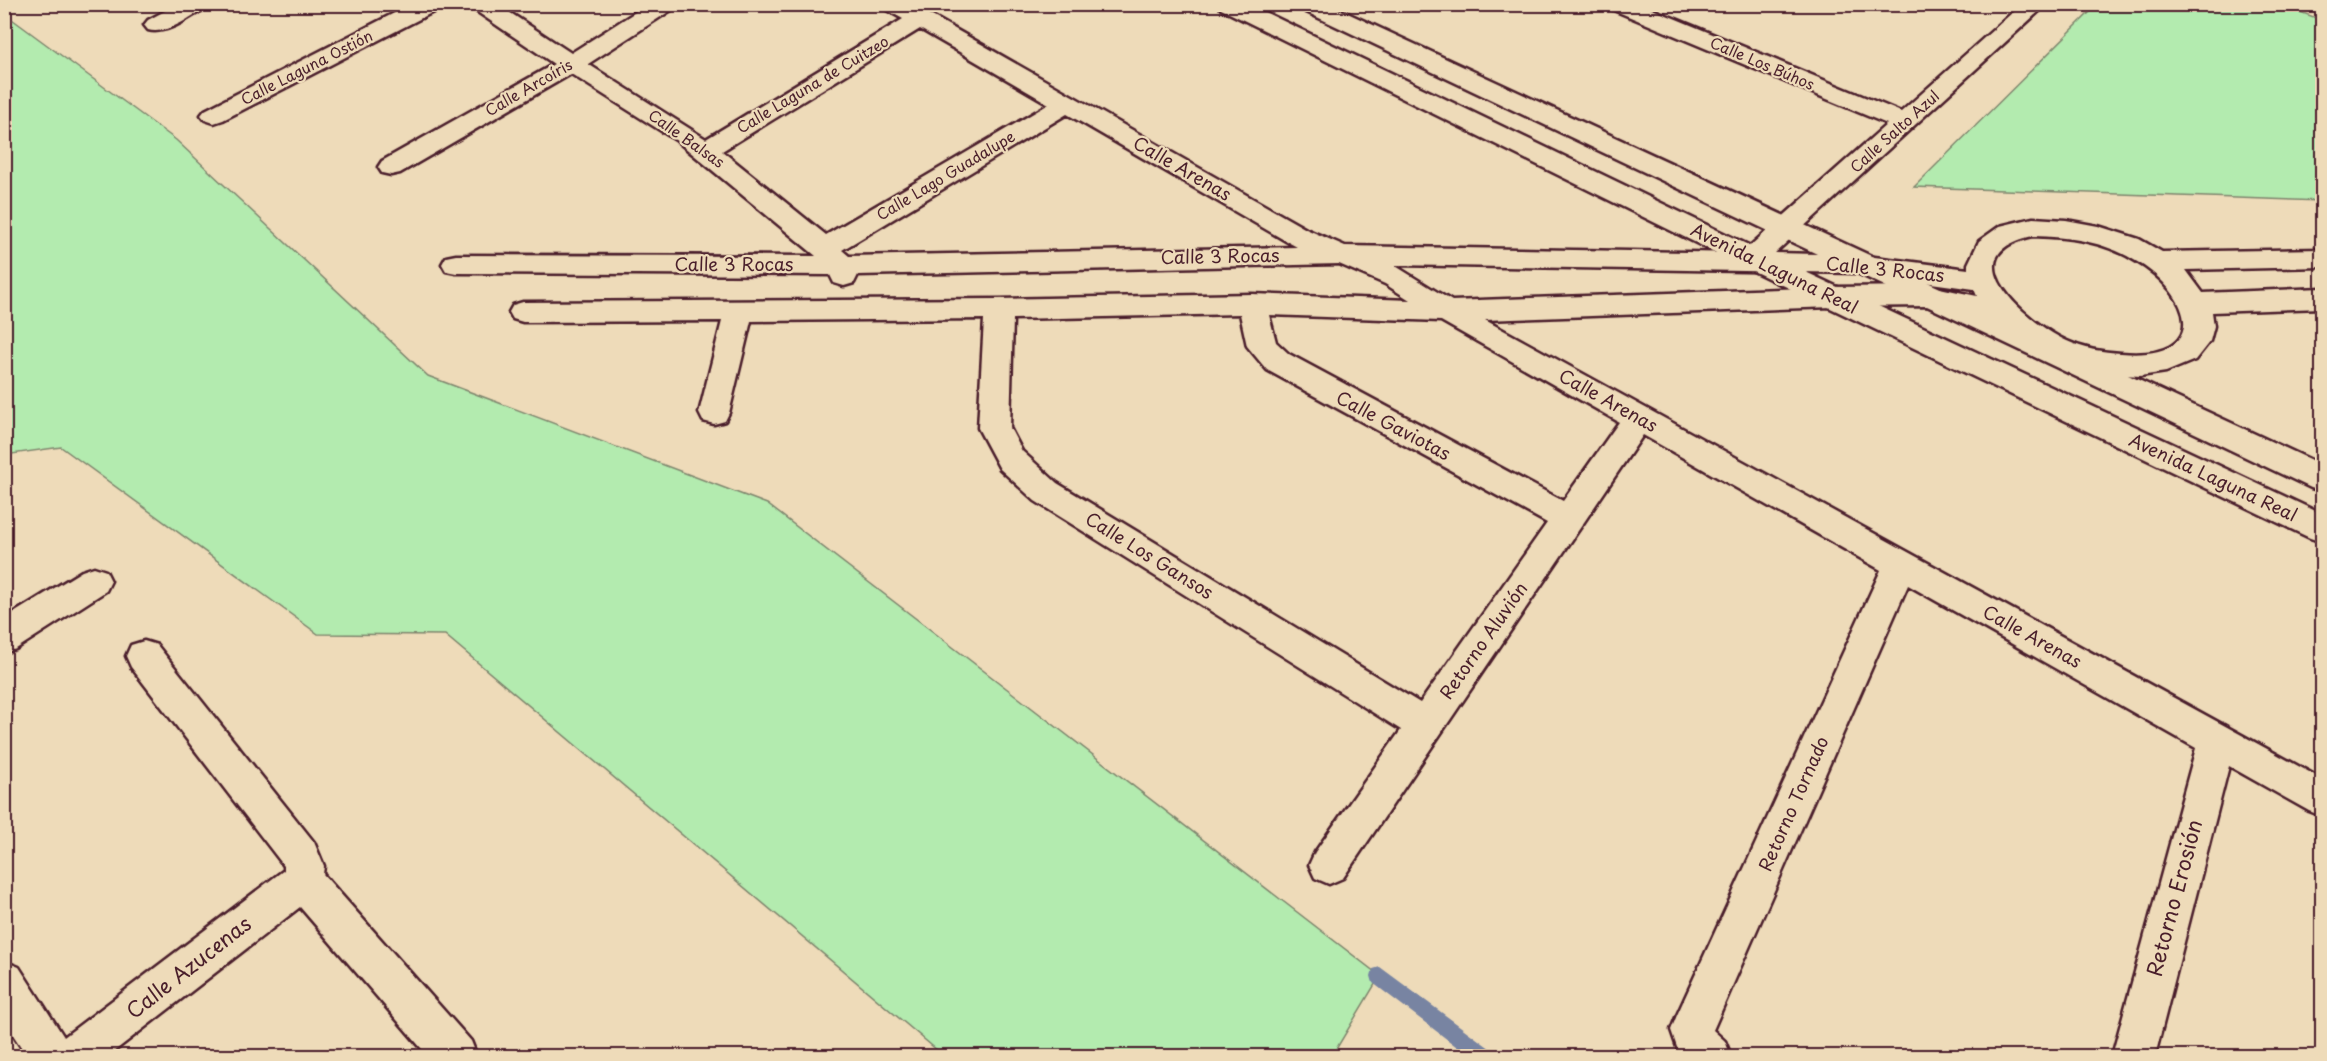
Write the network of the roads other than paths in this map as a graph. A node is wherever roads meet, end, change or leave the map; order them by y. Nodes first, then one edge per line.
1 (196, 4) edge
2 (431, 4) edge
3 (481, 4) edge
4 (665, 4) edge
5 (893, 4) edge
6 (1228, 4) edge
7 (1308, 4) edge
8 (2036, 4) edge
9 (1621, 5) edge
10 (920, 20) junction
11 (156, 25) dead end
12 (571, 64) junction
13 (1068, 103) junction
14 (214, 114) dead end
15 (1905, 123) junction
16 (706, 150) junction
17 (391, 167) dead end
18 (1786, 230) junction
19 (1336, 255) junction
20 (833, 257) junction
21 (2322, 258) edge
22 (1754, 260) junction
23 (2158, 261) junction
24 (456, 264) dead end
25 (1859, 264) junction
26 (1983, 281) junction
27 (1930, 296) junction
28 (1832, 297) junction
29 (2322, 298) edge
30 (2197, 303) junction
31 (1252, 304) junction
32 (739, 309) junction
33 (851, 309) junction
34 (999, 309) junction
35 (1446, 311) junction
36 (2002, 311) junction
37 (523, 312) dead end
38 (714, 413) dead end
39 (1638, 418) junction
40 (2322, 479) edge
41 (1568, 519) junction
42 (2322, 529) edge
43 (1901, 564) junction
44 (94, 581) dead end
45 (4, 638) edge
46 (144, 656) dead end
47 (1425, 726) junction
48 (2217, 740) junction
49 (2322, 799) edge
50 (1329, 865) dead end
51 (303, 880) junction
52 (4, 982) edge
53 (1703, 1050) edge
54 (51, 1056) edge
55 (74, 1056) edge
56 (456, 1056) edge
57 (2133, 1056) edge

1 - 11 street
2 - 14 street, Calle Laguna Ostión
3 - 12 street, Calle Balsas
4 - 12 street, Calle Arcoíris
5 - 10 street, Calle Arenas
6 - 22 street, Avenida Laguna Real
7 - 18 street
8 - 15 street, Calle Salto Azul
9 - 15 street, Calle Los Búhos
10 - 13 street, Calle Arenas
10 - 16 street, Calle Laguna de Cuitzeo
12 - 16 street, Calle Balsas
12 - 17 street, Calle Arcoíris
13 - 19 street, Calle Arenas
13 - 20 street, Calle Lago Guadalupe
15 - 18 street, Calle Salto Azul
16 - 20 street, Calle Balsas
18 - 22 street, Calle Salto Azul
18 - 25 street
19 - 20 street, Calle 3 Rocas
19 - 22 street, Calle 3 Rocas
19 - 35 street, Calle Arenas
20 - 24 street, Calle 3 Rocas
20 - 33 street
21 - 23 street
22 - 25 street, Calle 3 Rocas
22 - 28 street, Avenida Laguna Real
23 - 26 street
23 - 30 street
25 - 26 street, Calle 3 Rocas
25 - 27 street
26 - 36 street
27 - 28 street, Calle 3 Rocas
27 - 36 street, Calle 3 Rocas
27 - 40 street
28 - 35 street, Calle 3 Rocas
28 - 42 street, Avenida Laguna Real
29 - 30 street
30 - 36 street
31 - 34 street, Calle 3 Rocas
31 - 35 street, Calle 3 Rocas
31 - 41 street, Calle Gaviotas
32 - 33 street, Calle 3 Rocas
32 - 37 street, Calle 3 Rocas
32 - 38 street
33 - 34 street, Calle 3 Rocas
34 - 47 street, Calle Los Gansos
35 - 39 street, Calle Arenas
39 - 41 street, Retorno Aluvión
39 - 43 street, Calle Arenas
41 - 47 street, Retorno Aluvión
43 - 48 street, Calle Arenas
43 - 53 street, Retorno Tornado
44 - 45 street
46 - 51 street
47 - 50 street, Retorno Aluvión
48 - 49 street, Calle Arenas
48 - 57 street, Retorno Erosión
51 - 55 street, Calle Azucenas
51 - 56 street
52 - 54 street

